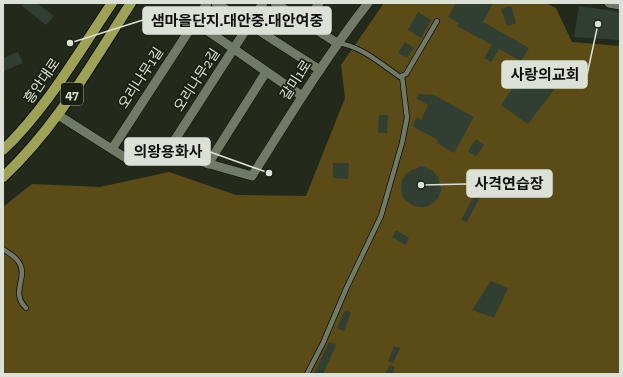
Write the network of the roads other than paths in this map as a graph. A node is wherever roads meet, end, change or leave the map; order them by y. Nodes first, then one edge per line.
1 (112, 3) edge
2 (131, 3) edge
3 (207, 3) edge
4 (216, 3) edge
5 (262, 3) edge
6 (275, 3) edge
7 (319, 3) edge
8 (368, 3) edge
9 (609, 3) edge
10 (620, 5) edge
11 (437, 21) dead end
12 (194, 22) junction
13 (306, 22) junction
14 (249, 24) junction
15 (337, 43) junction
16 (234, 48) junction
17 (320, 70) junction
18 (266, 72) junction
19 (402, 76) junction
20 (302, 96) junction
21 (58, 115) junction
22 (112, 149) junction
23 (3, 150) edge
24 (167, 152) junction
25 (208, 164) junction
26 (3, 177) edge
27 (3, 249) edge
28 (26, 308) dead end
29 (307, 374) edge

1 - 23 main road, 흥안대로 / 47
2 - 21 main road, 47
3 - 12 street, 오리나무1길
4 - 14 street
5 - 14 street, 오리나무2길
6 - 13 street
7 - 13 street
8 - 15 street, 갈미1로
9 - 10 street
11 - 19 lane
12 - 16 street
12 - 22 street, 오리나무1길
13 - 15 street
14 - 16 street, 오리나무2길
14 - 17 street
15 - 17 street, 갈미1로
15 - 19 lane
16 - 18 street
16 - 24 street, 오리나무2길
17 - 20 street, 갈미1로
18 - 20 street
18 - 25 street
19 - 29 lane
20 - 25 street, 갈미1로
21 - 22 street
21 - 26 main road, 47
22 - 24 street
24 - 25 street
27 - 28 lane

